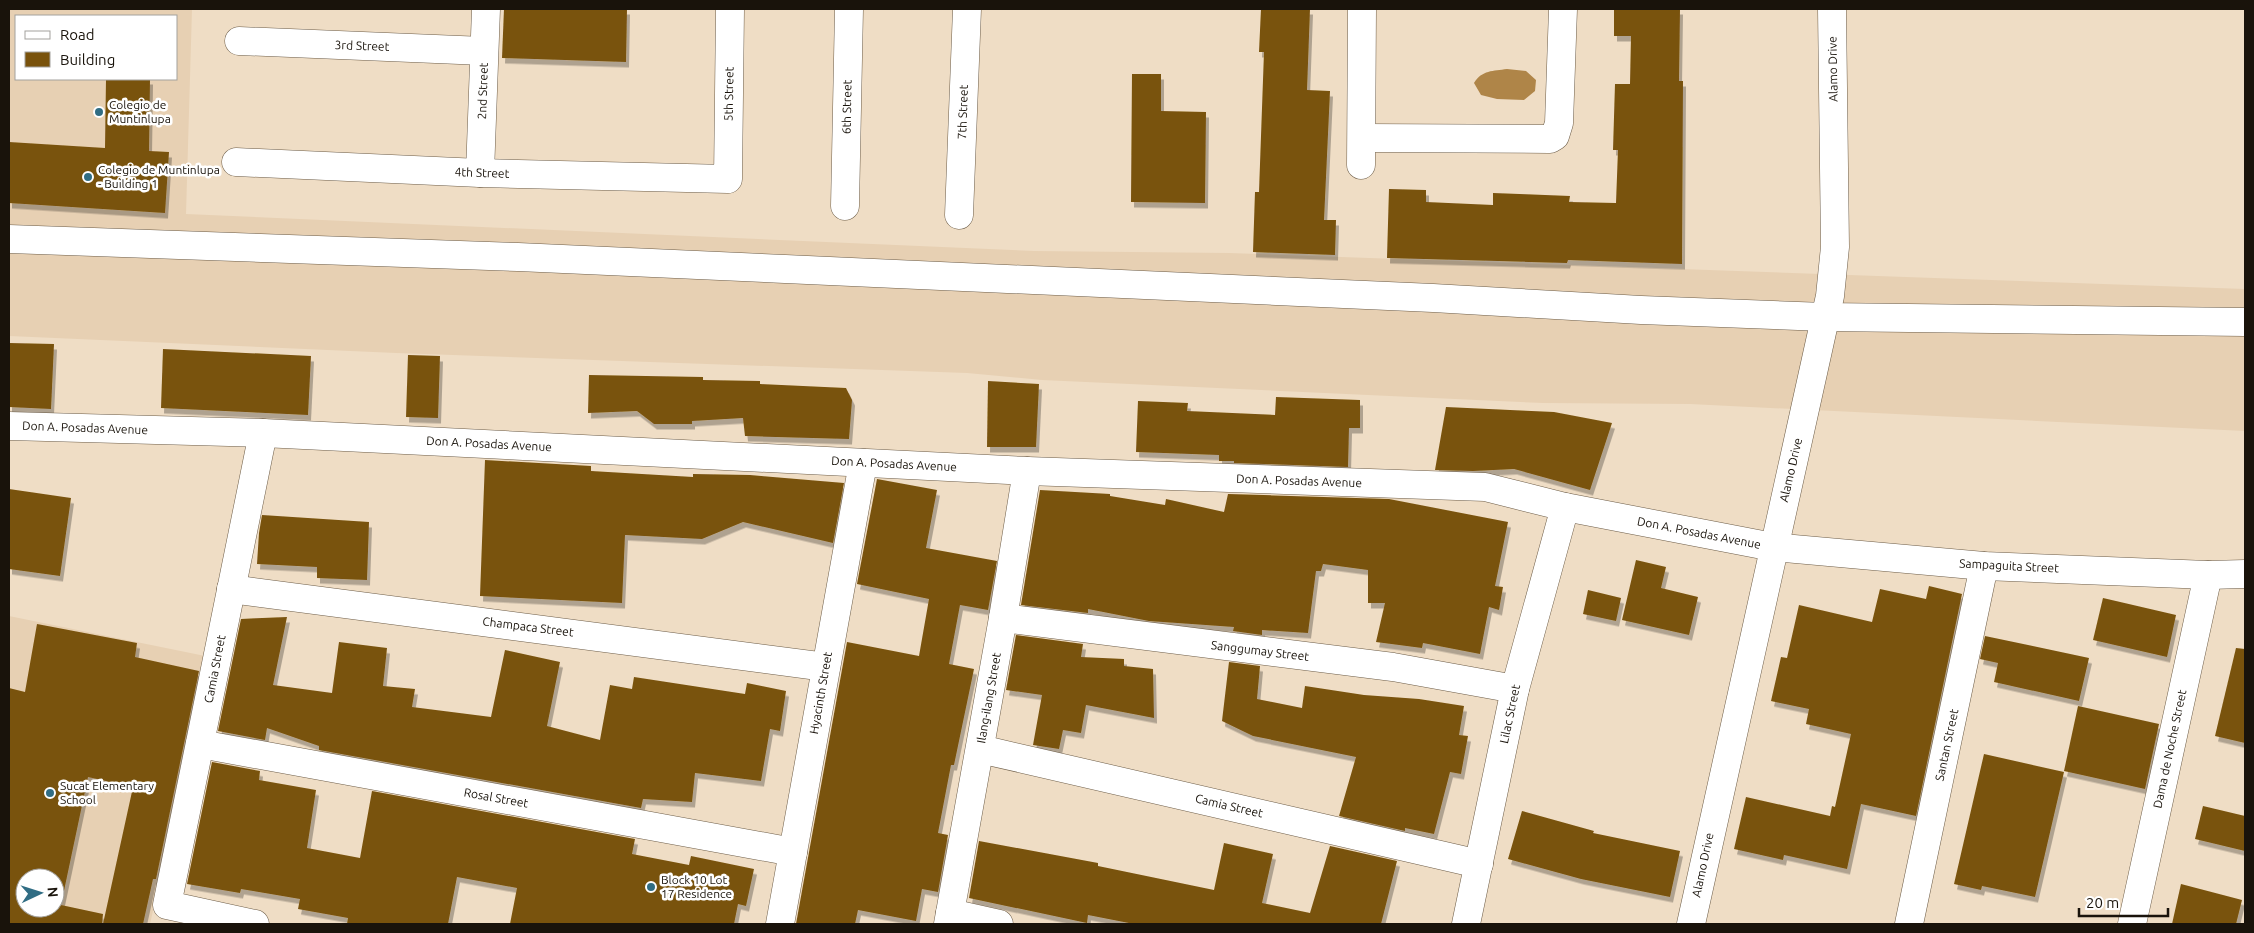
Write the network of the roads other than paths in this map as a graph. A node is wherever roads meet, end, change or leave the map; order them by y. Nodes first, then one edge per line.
1 (486, 9) edge
2 (730, 9) edge
3 (848, 9) edge
4 (967, 9) edge
5 (1362, 9) edge
6 (1563, 9) edge
7 (1832, 9) edge
8 (239, 41) dead end
9 (484, 51) junction
10 (1362, 138) junction
11 (236, 162) dead end
12 (1361, 165) dead end
13 (480, 173) junction
14 (728, 179) joint
15 (845, 206) dead end
16 (959, 215) dead end
17 (9, 239) edge
18 (1825, 317) junction
19 (2245, 322) edge
20 (9, 426) edge
21 (263, 433) junction
22 (863, 463) junction
23 (1027, 471) junction
24 (1565, 507) junction
25 (1773, 547) junction
26 (1984, 566) junction
27 (2245, 574) edge
28 (2208, 575) junction
29 (231, 589) junction
30 (1003, 618) junction
31 (826, 667) junction
32 (1515, 689) junction
33 (200, 744) junction
34 (980, 749) junction
35 (793, 852) junction
36 (1479, 864) junction
37 (949, 919) edge
38 (254, 924) edge
39 (780, 924) edge
40 (999, 924) edge
41 (1466, 924) edge
42 (1690, 924) edge
43 (1908, 924) edge
44 (2132, 924) edge

1 - 9 street, 2nd Street
2 - 14 street, 5th Street
3 - 15 street, 6th Street
4 - 16 street, 7th Street
5 - 10 street
6 - 10 street
7 - 18 street, Alamo Drive
8 - 9 street, 3rd Street
9 - 13 street, 2nd Street
10 - 12 street
11 - 13 street, 4th Street
13 - 14 street, 4th Street
17 - 18 street
18 - 19 street
18 - 25 street, Alamo Drive
20 - 21 street, Don A. Posadas Avenue
21 - 22 street, Don A. Posadas Avenue
21 - 29 street, Camia Street
22 - 23 street, Don A. Posadas Avenue
22 - 31 street, Hyacinth Street
23 - 24 street, Don A. Posadas Avenue
23 - 30 street, Ilang-ilang Street
24 - 25 street, Don A. Posadas Avenue
24 - 32 street, Lilac Street
25 - 26 street, Sampaguita Street
25 - 42 street, Alamo Drive
26 - 28 street, Sampaguita Street
26 - 43 street, Santan Street
27 - 28 street, Sampaguita Street
28 - 44 street, Dama de Noche Street
29 - 31 street, Champaca Street
29 - 33 street, Camia Street
30 - 32 street, Sanggumay Street
30 - 34 street, Ilang-ilang Street
31 - 35 street, Hyacinth Street
32 - 36 street, Lilac Street
33 - 35 street, Rosal Street
33 - 38 street, Camia Street
34 - 36 street, Camia Street
34 - 37 street, Ilang-ilang Street
35 - 39 street, Hyacinth Street
36 - 41 street, Lilac Street
37 - 40 street

